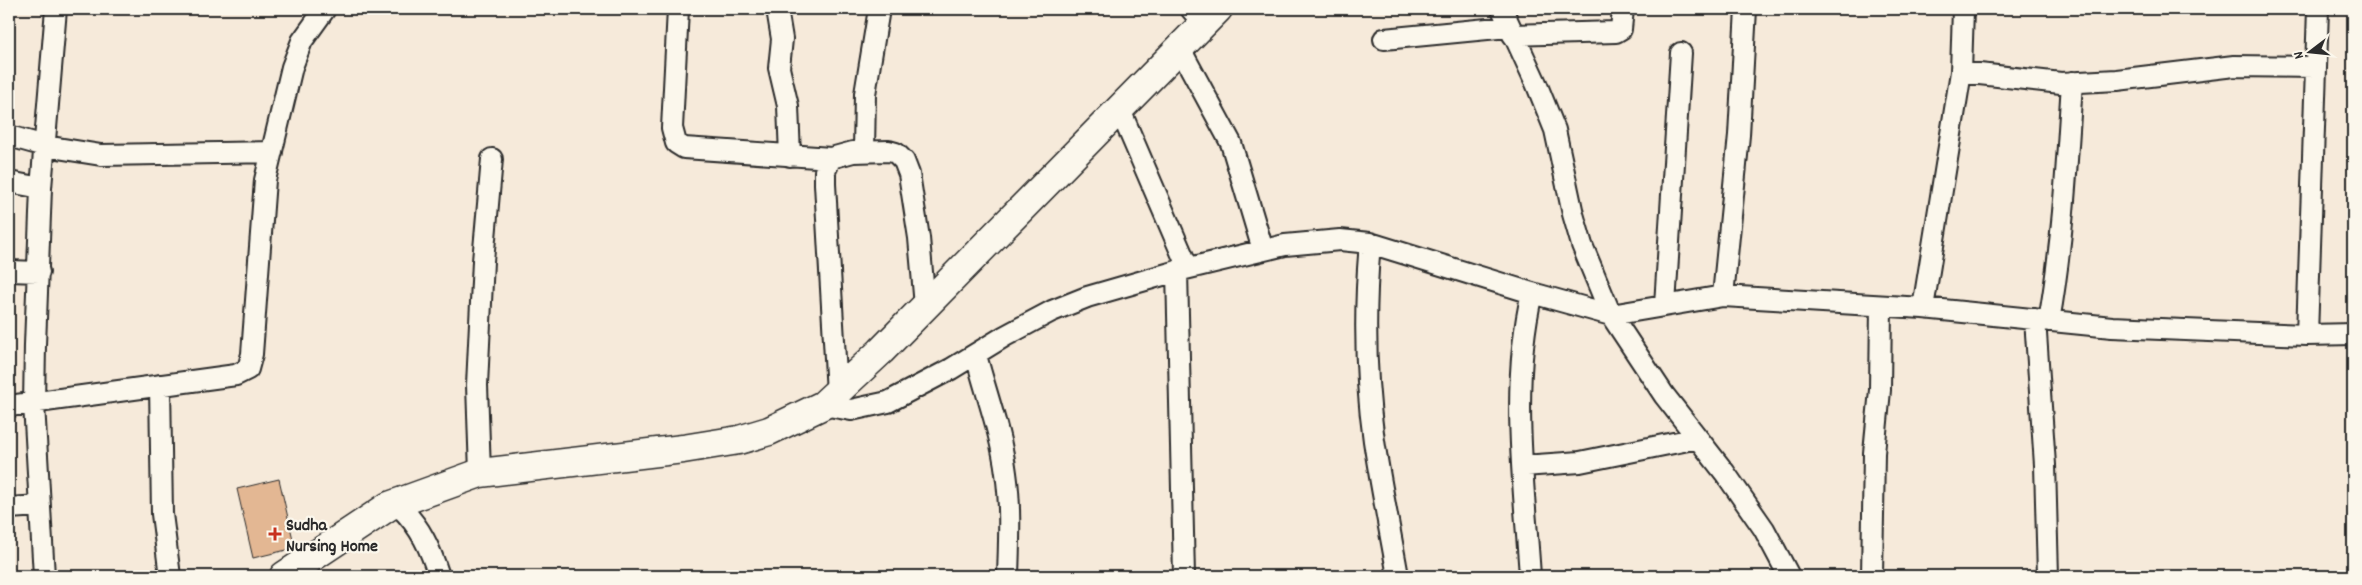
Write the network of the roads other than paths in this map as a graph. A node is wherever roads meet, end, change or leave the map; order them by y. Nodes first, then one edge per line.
1 (56, 9) edge
2 (325, 9) edge
3 (678, 9) edge
4 (777, 9) edge
5 (879, 9) edge
6 (1623, 9) edge
7 (1746, 9) edge
8 (1963, 9) edge
9 (2318, 9) edge
10 (1204, 14) edge
11 (1508, 23) edge
12 (1384, 40) dead end
13 (1179, 48) junction
14 (1681, 53) dead end
15 (2316, 67) junction
16 (1962, 72) junction
17 (2072, 82) junction
18 (1120, 110) junction
19 (9, 136) edge
20 (45, 146) junction
21 (864, 150) junction
22 (272, 152) junction
23 (790, 156) junction
24 (831, 158) junction
25 (492, 159) dead end
26 (9, 182) edge
27 (42, 188) junction
28 (1370, 243) junction
29 (1263, 250) junction
30 (1183, 270) junction
31 (9, 271) edge
32 (39, 272) junction
33 (1532, 293) junction
34 (1723, 296) junction
35 (1665, 305) junction
36 (925, 306) junction
37 (1881, 306) junction
38 (1923, 308) junction
39 (1611, 315) junction
40 (2042, 320) junction
41 (2353, 334) edge
42 (2306, 335) junction
43 (976, 355) junction
44 (160, 385) junction
45 (830, 399) junction
46 (34, 404) junction
47 (9, 406) edge
48 (1698, 438) junction
49 (1523, 466) junction
50 (480, 474) junction
51 (402, 504) junction
52 (40, 506) junction
53 (9, 508) edge
54 (44, 576) edge
55 (170, 576) edge
56 (284, 576) edge
57 (302, 576) edge
58 (439, 576) edge
59 (1008, 576) edge
60 (1184, 576) edge
61 (1398, 576) edge
62 (1530, 576) edge
63 (1789, 576) edge
64 (1872, 576) edge
65 (2048, 576) edge

1 - 20 street
2 - 22 street
3 - 23 street
4 - 23 street
5 - 21 street
6 - 11 street
7 - 34 street
8 - 16 street
9 - 15 street
10 - 13 main road
11 - 12 street
11 - 39 street
13 - 18 main road
13 - 29 street
14 - 35 street
15 - 17 street
15 - 42 street
16 - 17 street
16 - 38 street
17 - 40 street
18 - 30 street
18 - 36 main road
19 - 20 street
20 - 22 street
20 - 27 street
21 - 24 street
21 - 36 street
22 - 44 street
23 - 24 street
24 - 45 street
25 - 50 street
26 - 27 street
27 - 32 street
28 - 29 street
28 - 33 street
28 - 61 street
29 - 30 street
30 - 43 street
30 - 60 street
31 - 32 street
32 - 46 street
33 - 39 street
33 - 49 street
34 - 35 street
34 - 37 street
35 - 39 street
36 - 45 main road
37 - 38 street
37 - 64 street
38 - 40 street
39 - 48 street
40 - 42 street
40 - 65 street
41 - 42 street
43 - 45 street
43 - 59 street
44 - 46 street
44 - 55 street
45 - 50 main road
46 - 47 street
46 - 52 street
48 - 49 street
48 - 63 street
49 - 62 street
50 - 51 main road
51 - 56 main road
51 - 57 main road
51 - 58 street
52 - 53 street
52 - 54 street

